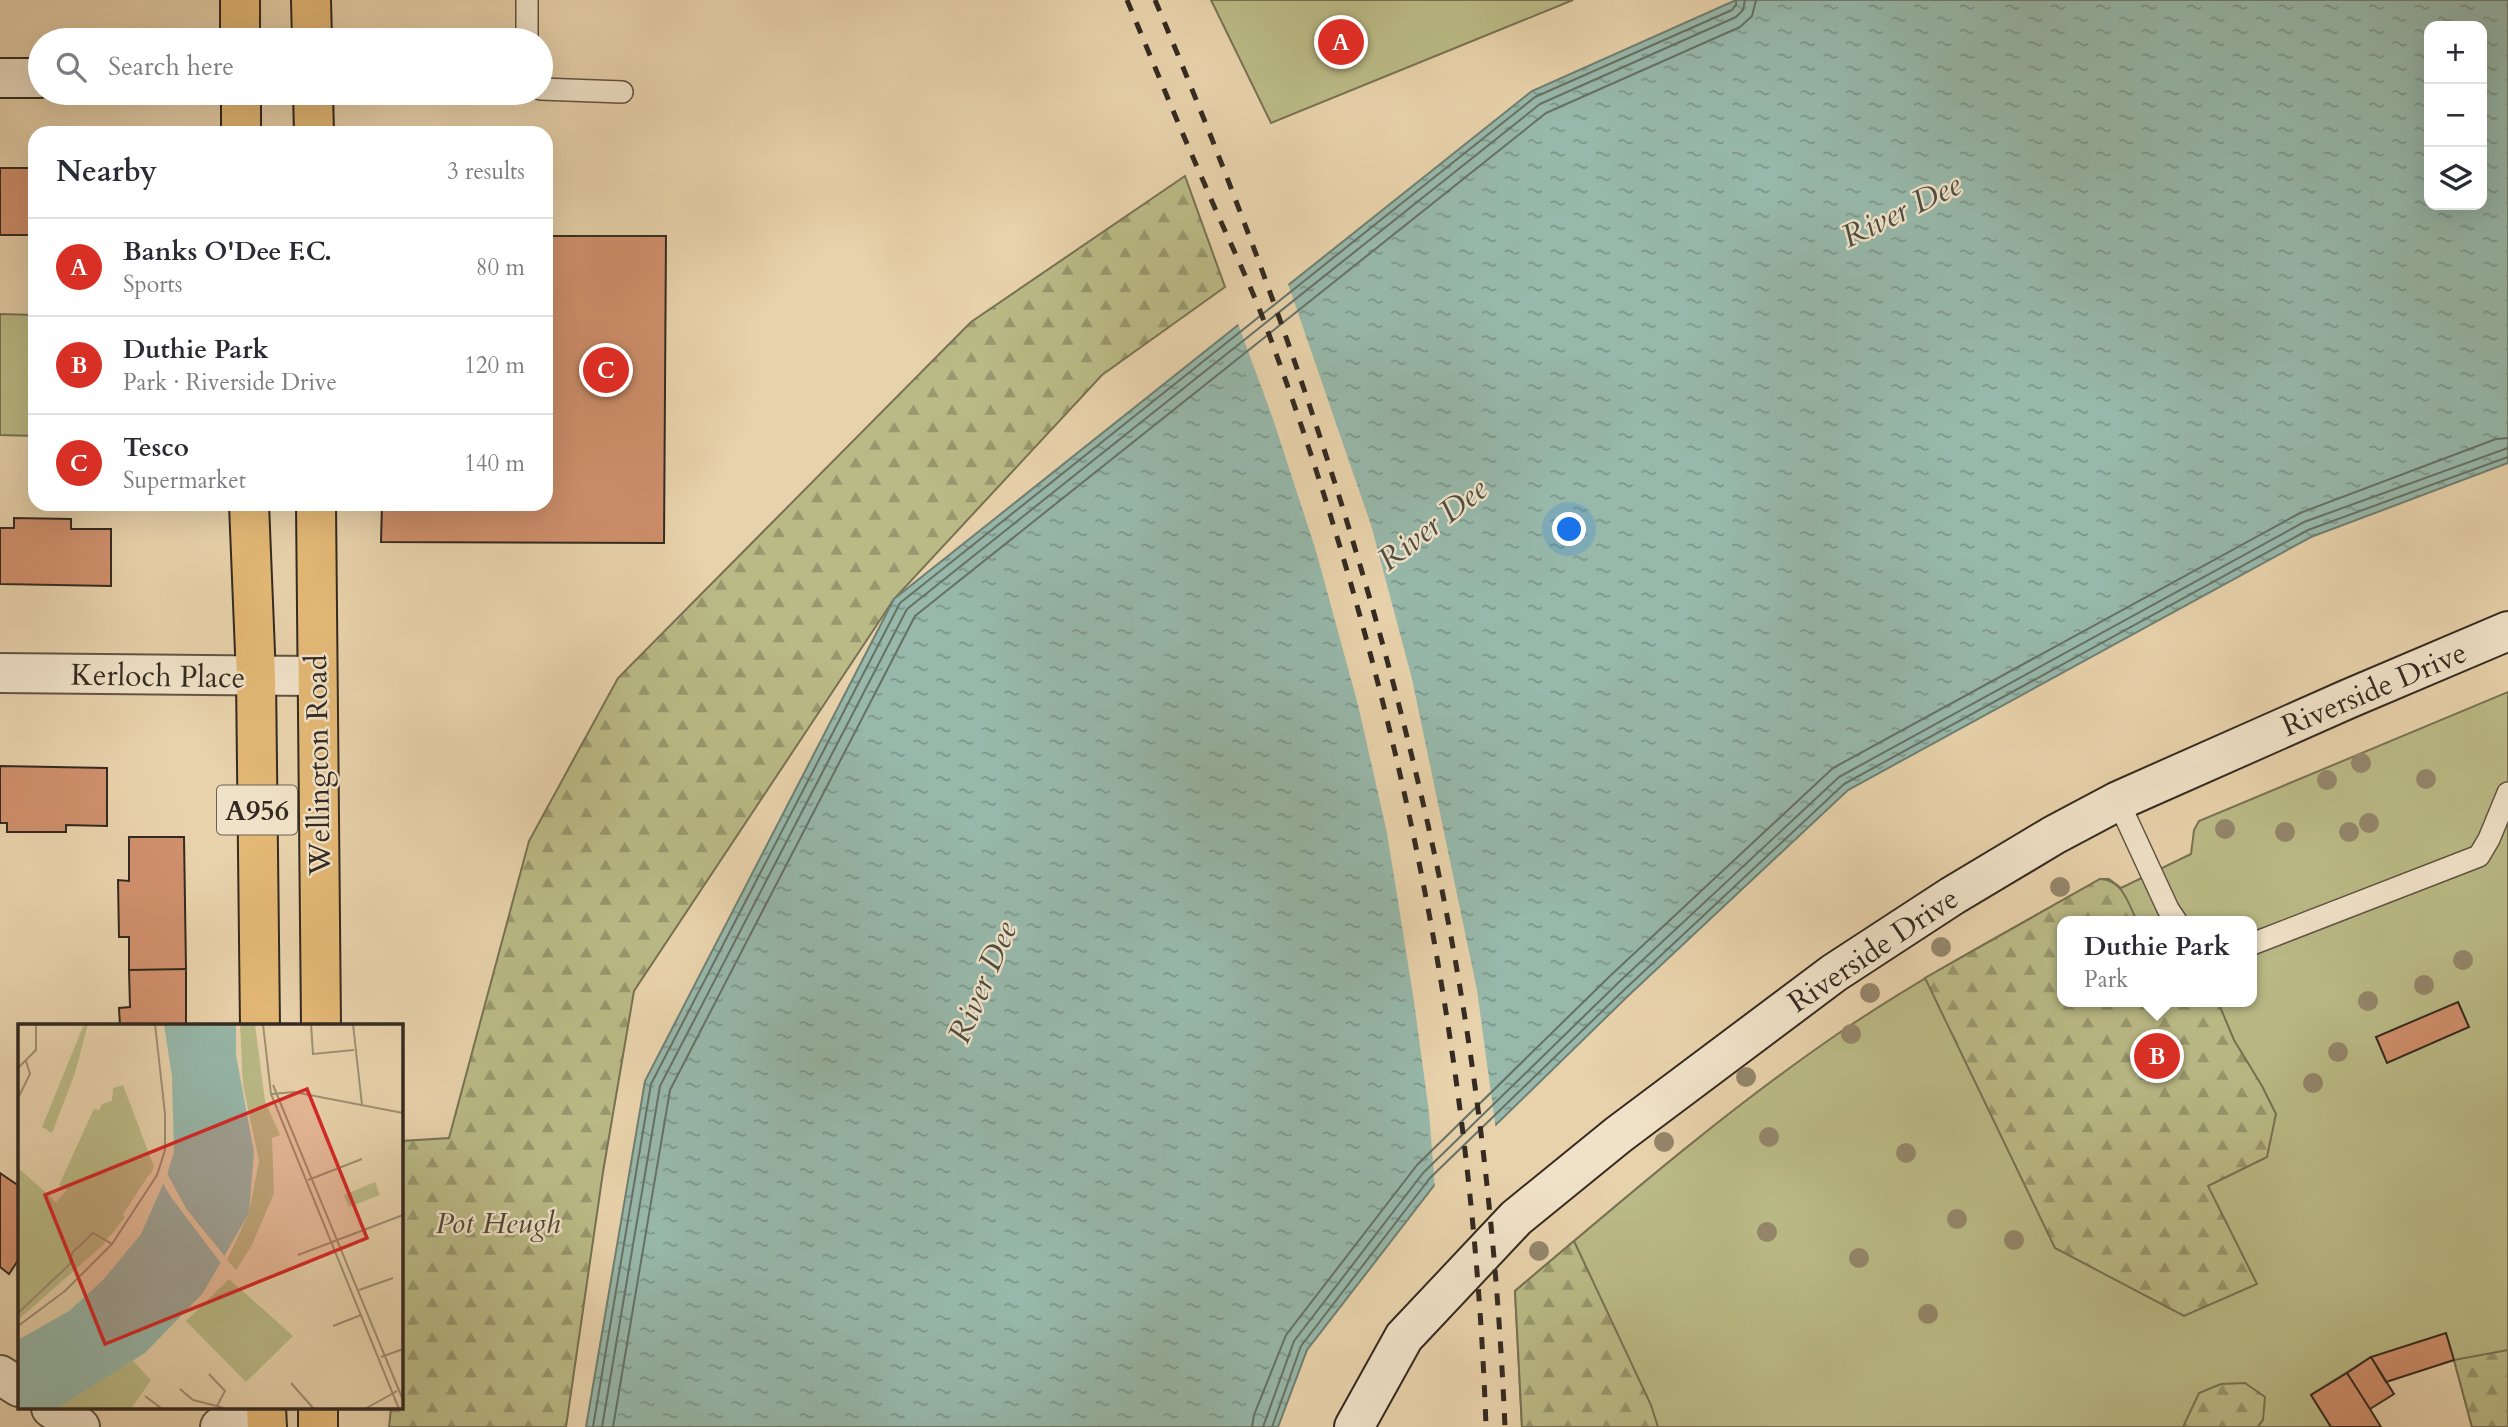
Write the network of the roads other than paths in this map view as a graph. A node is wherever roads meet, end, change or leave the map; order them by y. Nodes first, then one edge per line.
1 (240, 0) edge
2 (312, 0) edge
3 (527, 0) edge
4 (240, 28) edge
5 (312, 28) edge
6 (527, 28) edge
7 (0, 78) edge
8 (28, 78) edge
9 (553, 89) edge
10 (622, 92) dead end
11 (241, 105) edge
12 (313, 105) edge
13 (242, 126) edge
14 (314, 126) edge
15 (249, 511) edge
16 (316, 511) edge
17 (2508, 631) edge
18 (0, 673) edge
19 (316, 676) junction
20 (256, 677) junction
21 (2508, 793) edge
22 (2118, 801) junction
23 (2173, 916) edge
24 (2257, 942) edge
25 (260, 1024) edge
26 (321, 1024) edge
27 (0, 1375) edge
28 (18, 1386) edge
29 (54, 1410) edge
30 (246, 1410) edge
31 (80, 1427) edge
32 (220, 1427) edge
33 (1354, 1427) edge

1 - 4 main road
2 - 5 main road
3 - 6 lane
7 - 8 street
9 - 10 lane
11 - 13 main road
12 - 14 main road
15 - 20 main road, Wellington Road / A956
16 - 19 main road, Wellington Road / A956
17 - 22 street, Riverside Drive
18 - 20 street, Kerloch Place
19 - 20 street, Kerloch Place
19 - 26 main road, Wellington Road / A956
20 - 25 main road, Wellington Road / A956
21 - 24 lane
22 - 23 lane
22 - 33 street, Riverside Drive
27 - 28 street
29 - 31 street
30 - 32 street

